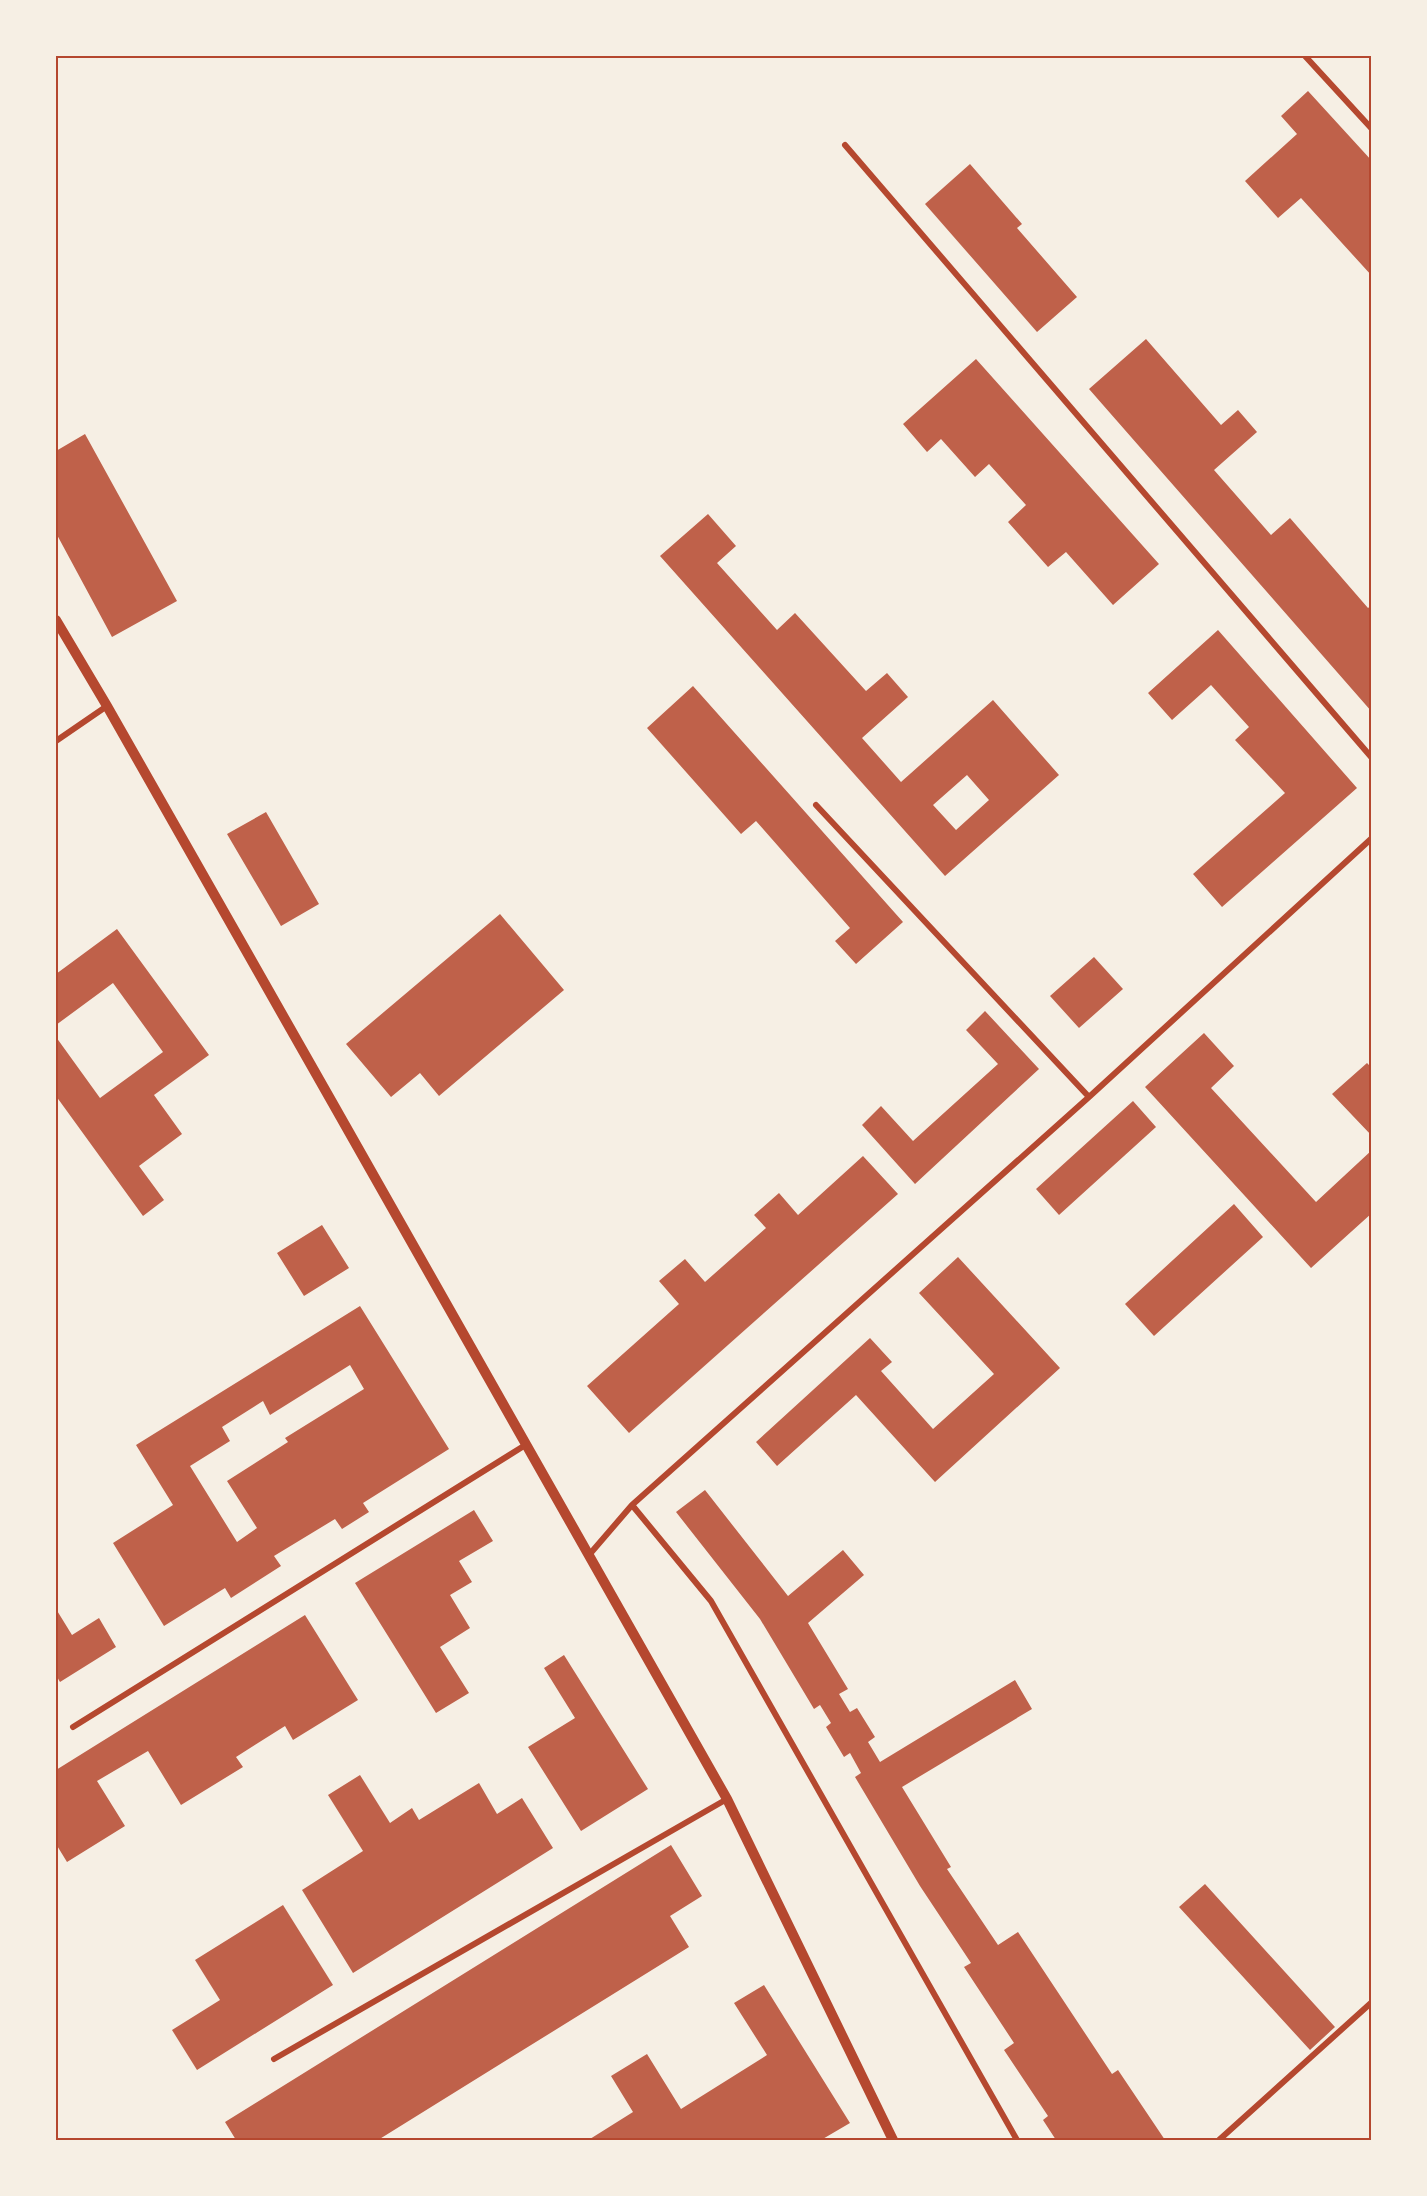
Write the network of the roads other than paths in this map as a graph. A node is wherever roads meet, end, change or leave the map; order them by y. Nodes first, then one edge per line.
1 (1305, 56) edge
2 (1371, 129) edge
3 (845, 144) dead end
4 (56, 620) edge
5 (106, 706) junction
6 (56, 741) edge
7 (1371, 758) edge
8 (816, 805) dead end
9 (1371, 838) edge
10 (1089, 1097) junction
11 (527, 1444) junction
12 (632, 1505) junction
13 (589, 1555) junction
14 (73, 1727) dead end
15 (727, 1799) junction
16 (1371, 2002) edge
17 (274, 2059) dead end
18 (893, 2140) edge
19 (1017, 2140) edge
20 (1219, 2140) edge

1 - 2 street
3 - 7 street
4 - 5 street
5 - 6 street
5 - 11 street
8 - 10 street
9 - 10 street
10 - 12 street
11 - 13 street
11 - 14 street
12 - 13 street
12 - 19 street
13 - 15 street
15 - 17 street
15 - 18 street
16 - 20 street

